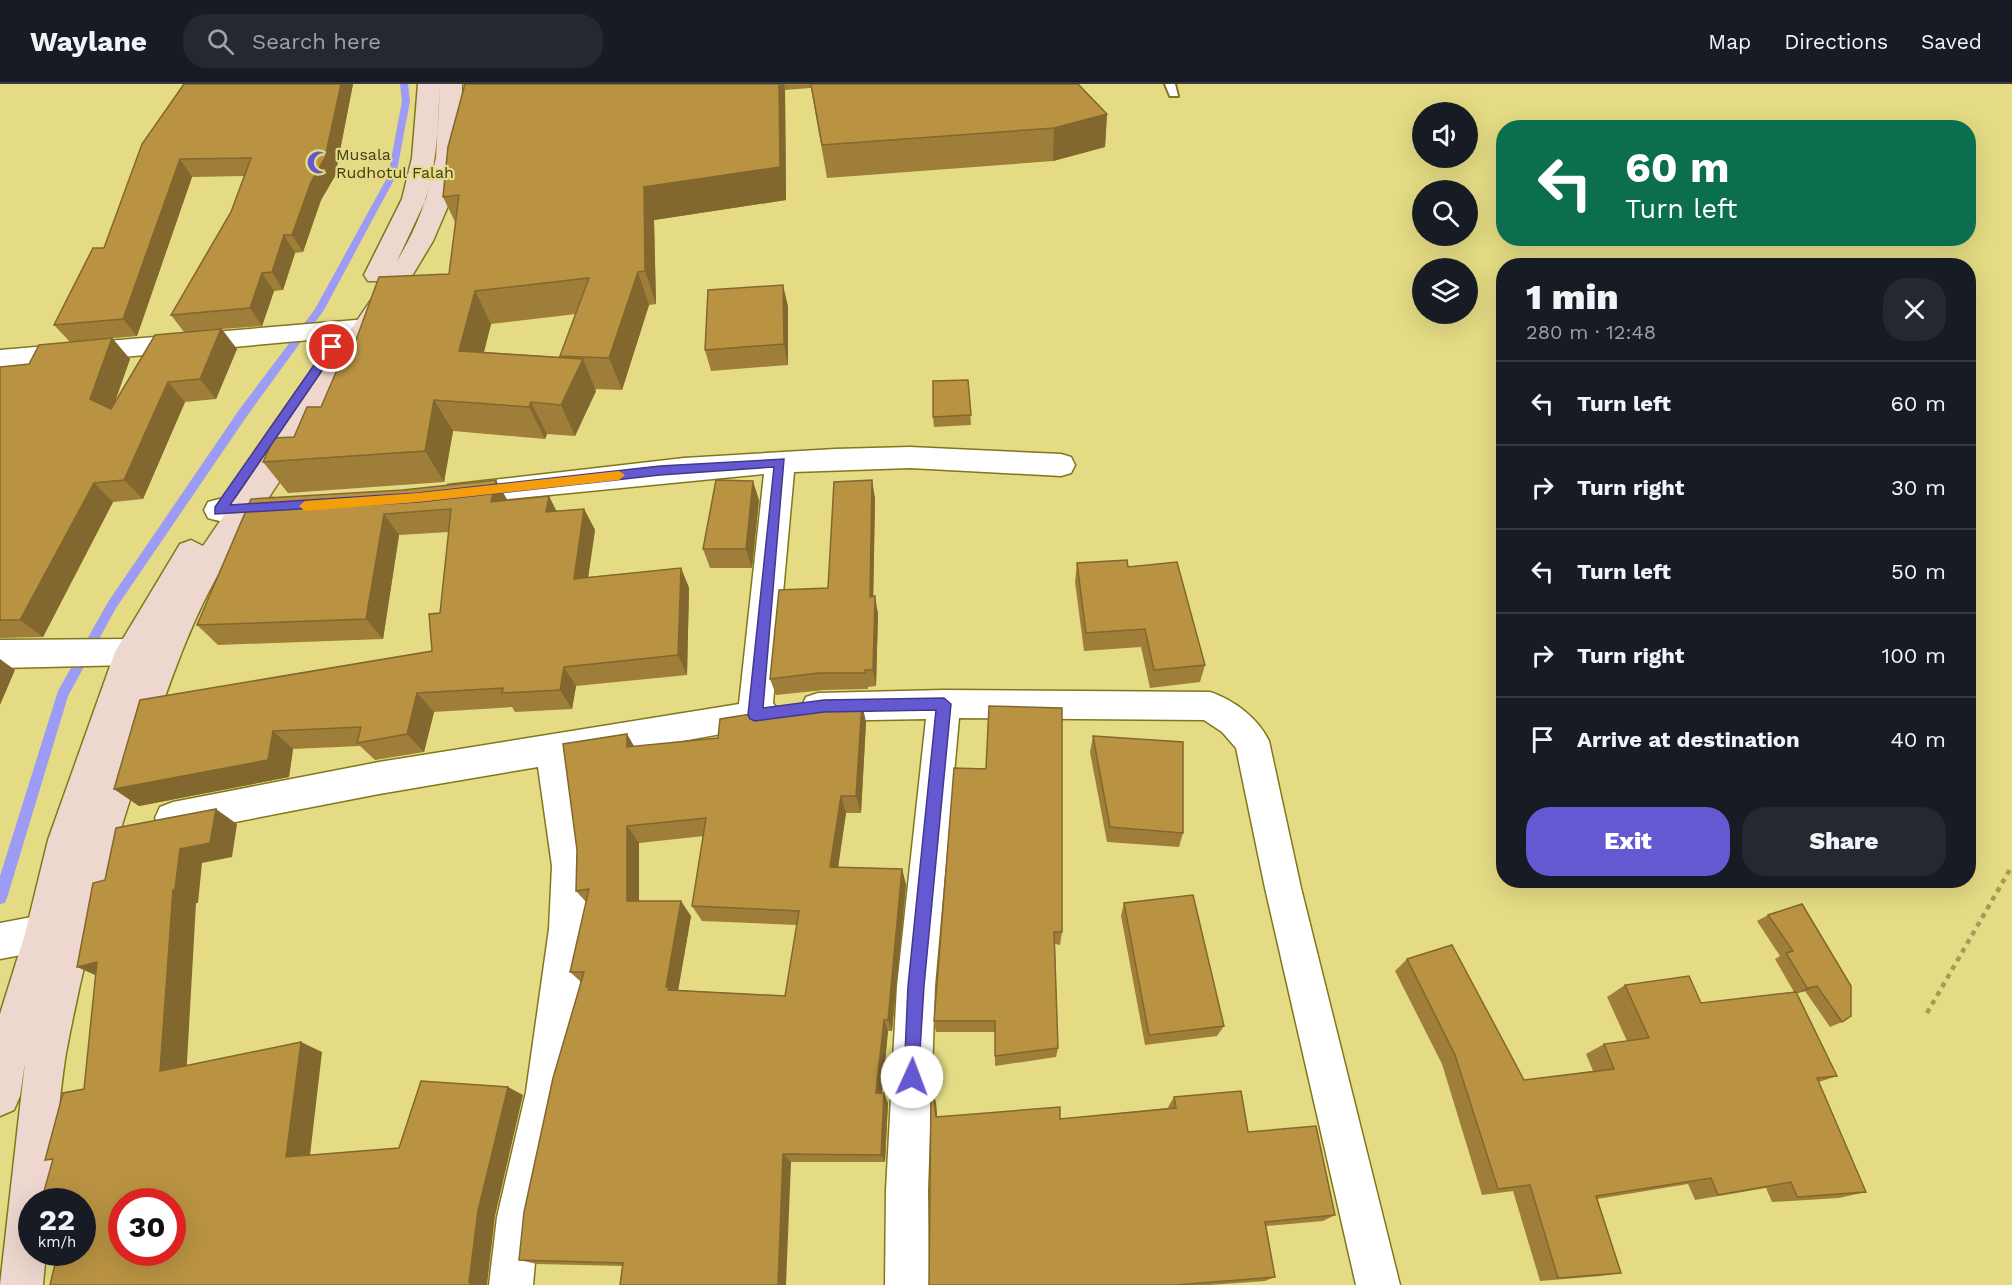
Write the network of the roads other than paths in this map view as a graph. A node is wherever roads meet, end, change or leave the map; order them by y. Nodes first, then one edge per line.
1 (429, 84) edge
2 (451, 84) edge
3 (346, 330) junction
4 (0, 359) edge
5 (780, 462) junction
6 (1061, 465) dead end
7 (429, 496) edge
8 (300, 506) edge
9 (230, 511) junction
10 (126, 653) junction
11 (0, 654) edge
12 (944, 704) junction
13 (755, 715) junction
14 (553, 749) junction
15 (104, 831) junction
16 (59, 930) junction
17 (1, 941) edge
18 (0, 1096) edge
19 (21, 1285) edge
20 (511, 1285) edge
21 (907, 1285) edge
22 (1378, 1285) edge

1 - 3 main road
2 - 3 main road
3 - 4 street
3 - 9 main road
5 - 6 street
5 - 7 street
5 - 13 street
8 - 9 street
9 - 10 main road
9 - 15 main road
10 - 11 street
10 - 16 main road
12 - 13 street
12 - 21 street
12 - 22 street
13 - 14 street
14 - 15 street
14 - 20 street
15 - 16 main road
16 - 17 street
16 - 18 main road
16 - 19 main road

